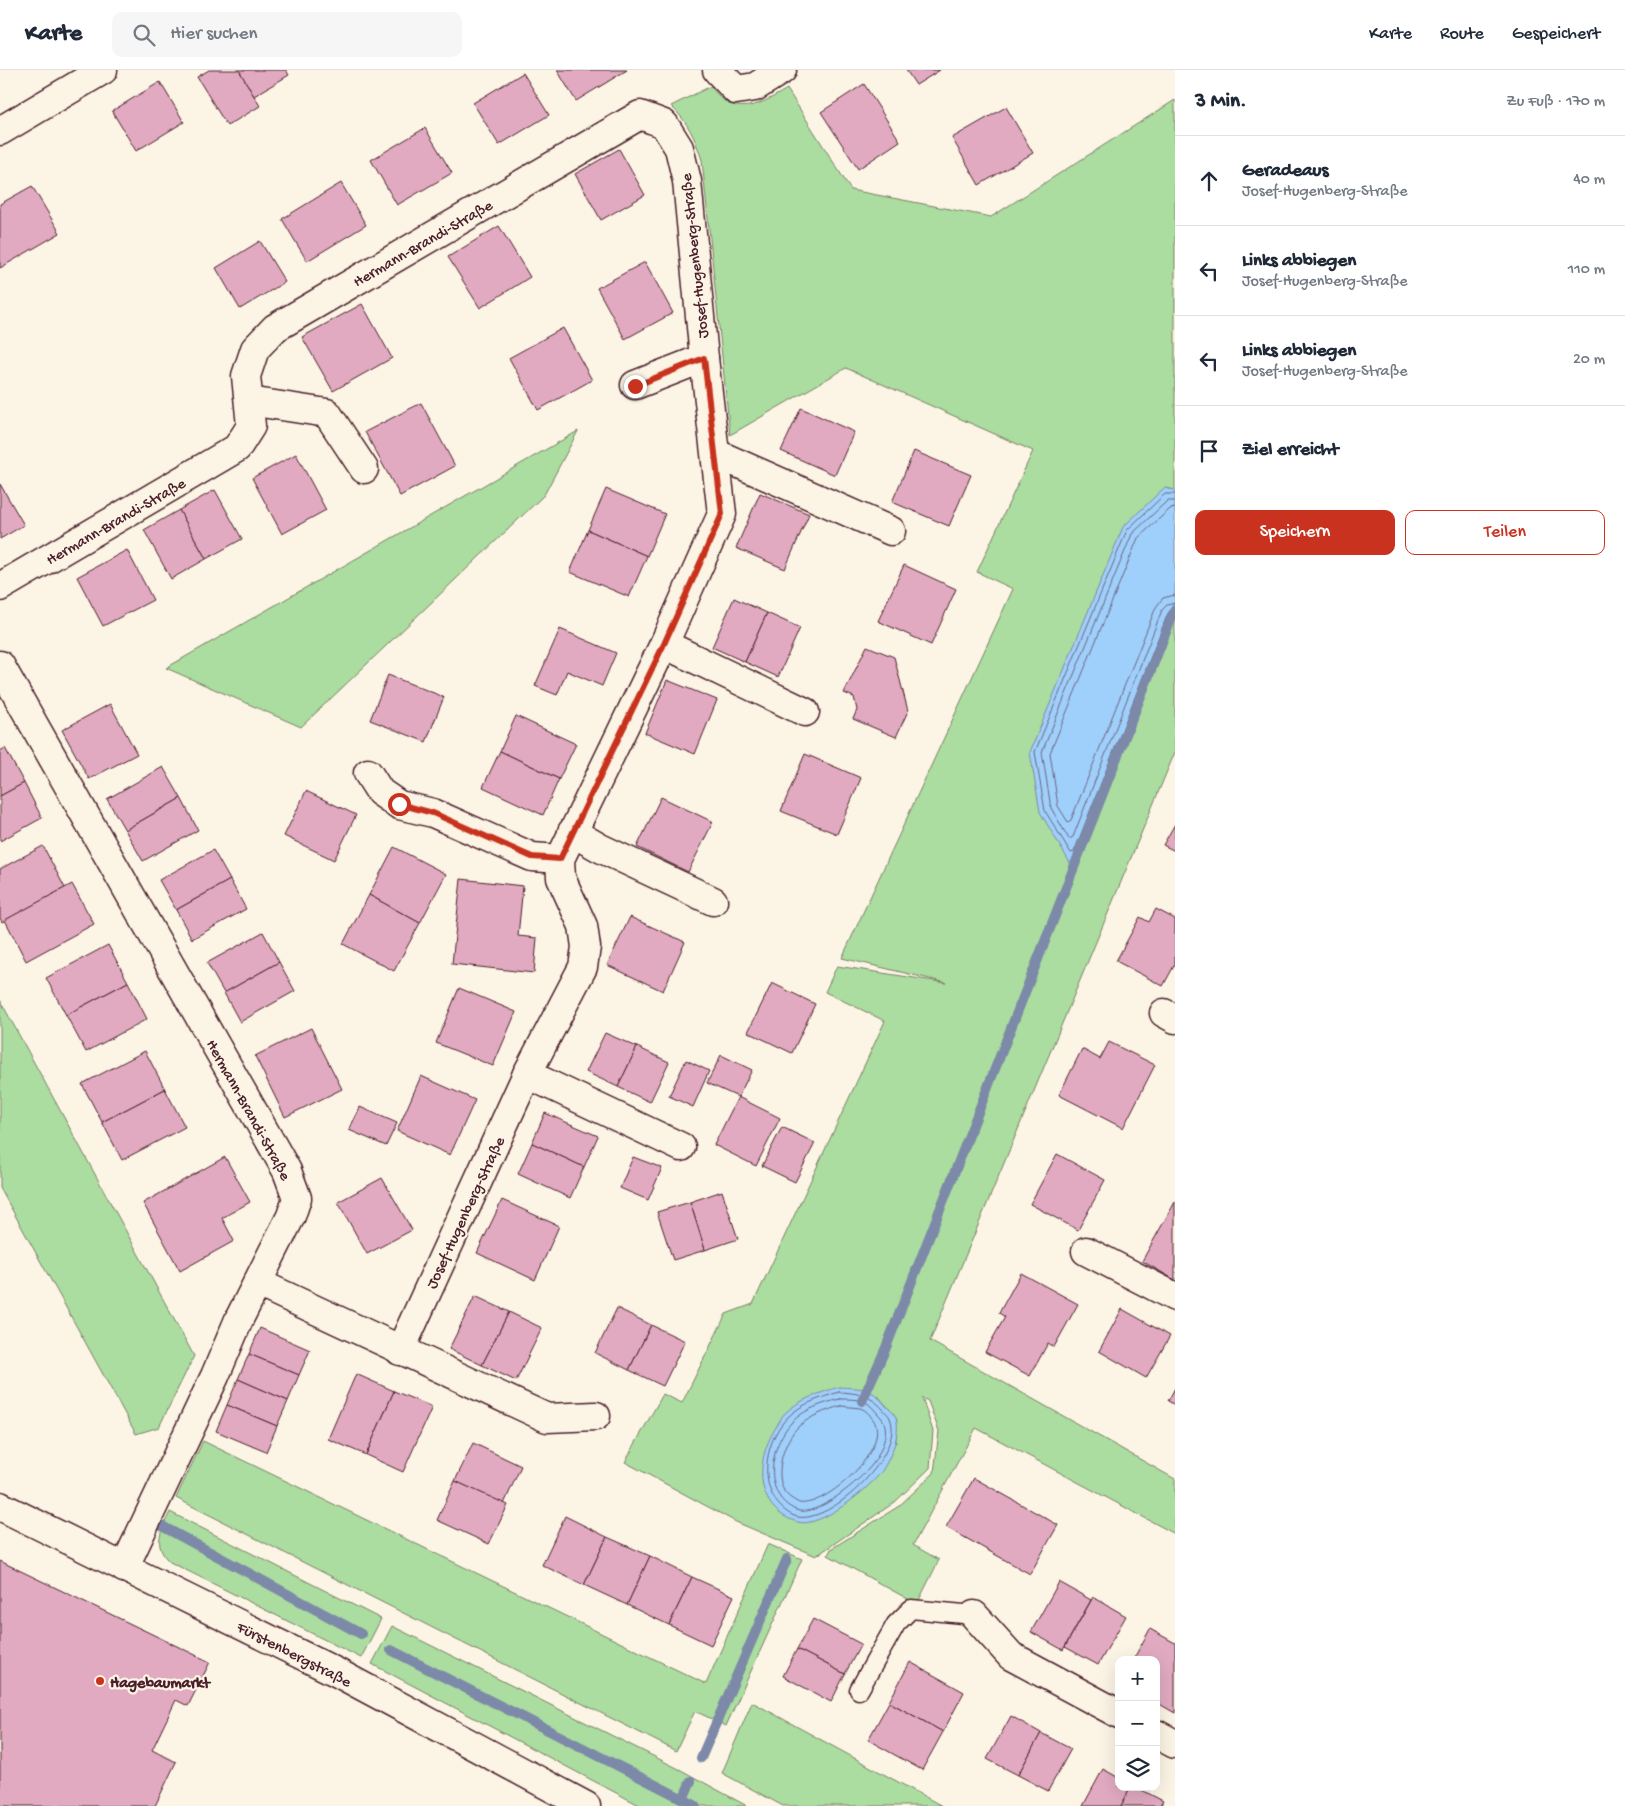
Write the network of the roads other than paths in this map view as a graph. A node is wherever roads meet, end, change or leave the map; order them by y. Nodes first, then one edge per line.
1 (103, 70) edge
2 (717, 70) edge
3 (782, 70) edge
4 (66, 80) edge
5 (640, 114) joint
6 (0, 131) edge
7 (704, 358) junction
8 (635, 386) dead end
9 (249, 401) junction
10 (717, 454) junction
11 (364, 469) dead end
12 (891, 531) dead end
13 (0, 587) edge
14 (664, 644) junction
15 (0, 665) edge
16 (804, 712) dead end
17 (368, 773) dead end
18 (572, 832) junction
19 (560, 859) junction
20 (714, 901) dead end
21 (527, 1074) junction
22 (681, 1147) dead end
23 (1086, 1250) dead end
24 (258, 1283) junction
25 (1175, 1297) edge
26 (400, 1351) junction
27 (596, 1416) dead end
28 (0, 1506) edge
29 (124, 1568) junction
30 (974, 1615) joint
31 (859, 1690) dead end
32 (1115, 1712) edge
33 (1160, 1736) edge
34 (1175, 1744) edge
35 (586, 1806) edge

1 - 4 street
2 - 3 street
4 - 6 street
5 - 7 street, Josef-Hugenberg-Straße
5 - 9 street, Hermann-Brandi-Straße
7 - 8 street, Josef-Hugenberg-Straße
7 - 10 street, Josef-Hugenberg-Straße
9 - 11 street
9 - 13 street, Hermann-Brandi-Straße
10 - 12 street
10 - 14 street, Josef-Hugenberg-Straße
14 - 16 street
14 - 18 street, Josef-Hugenberg-Straße
15 - 24 street, Hermann-Brandi-Straße
17 - 19 street
18 - 19 street, Josef-Hugenberg-Straße
18 - 20 street
19 - 21 street, Josef-Hugenberg-Straße
21 - 22 street
21 - 26 street, Josef-Hugenberg-Straße
23 - 25 street
24 - 26 street
24 - 29 street, Hermann-Brandi-Straße
26 - 27 street
28 - 29 street, Fürstenbergstraße
29 - 35 street, Fürstenbergstraße
30 - 31 lane
30 - 32 street
33 - 34 street

